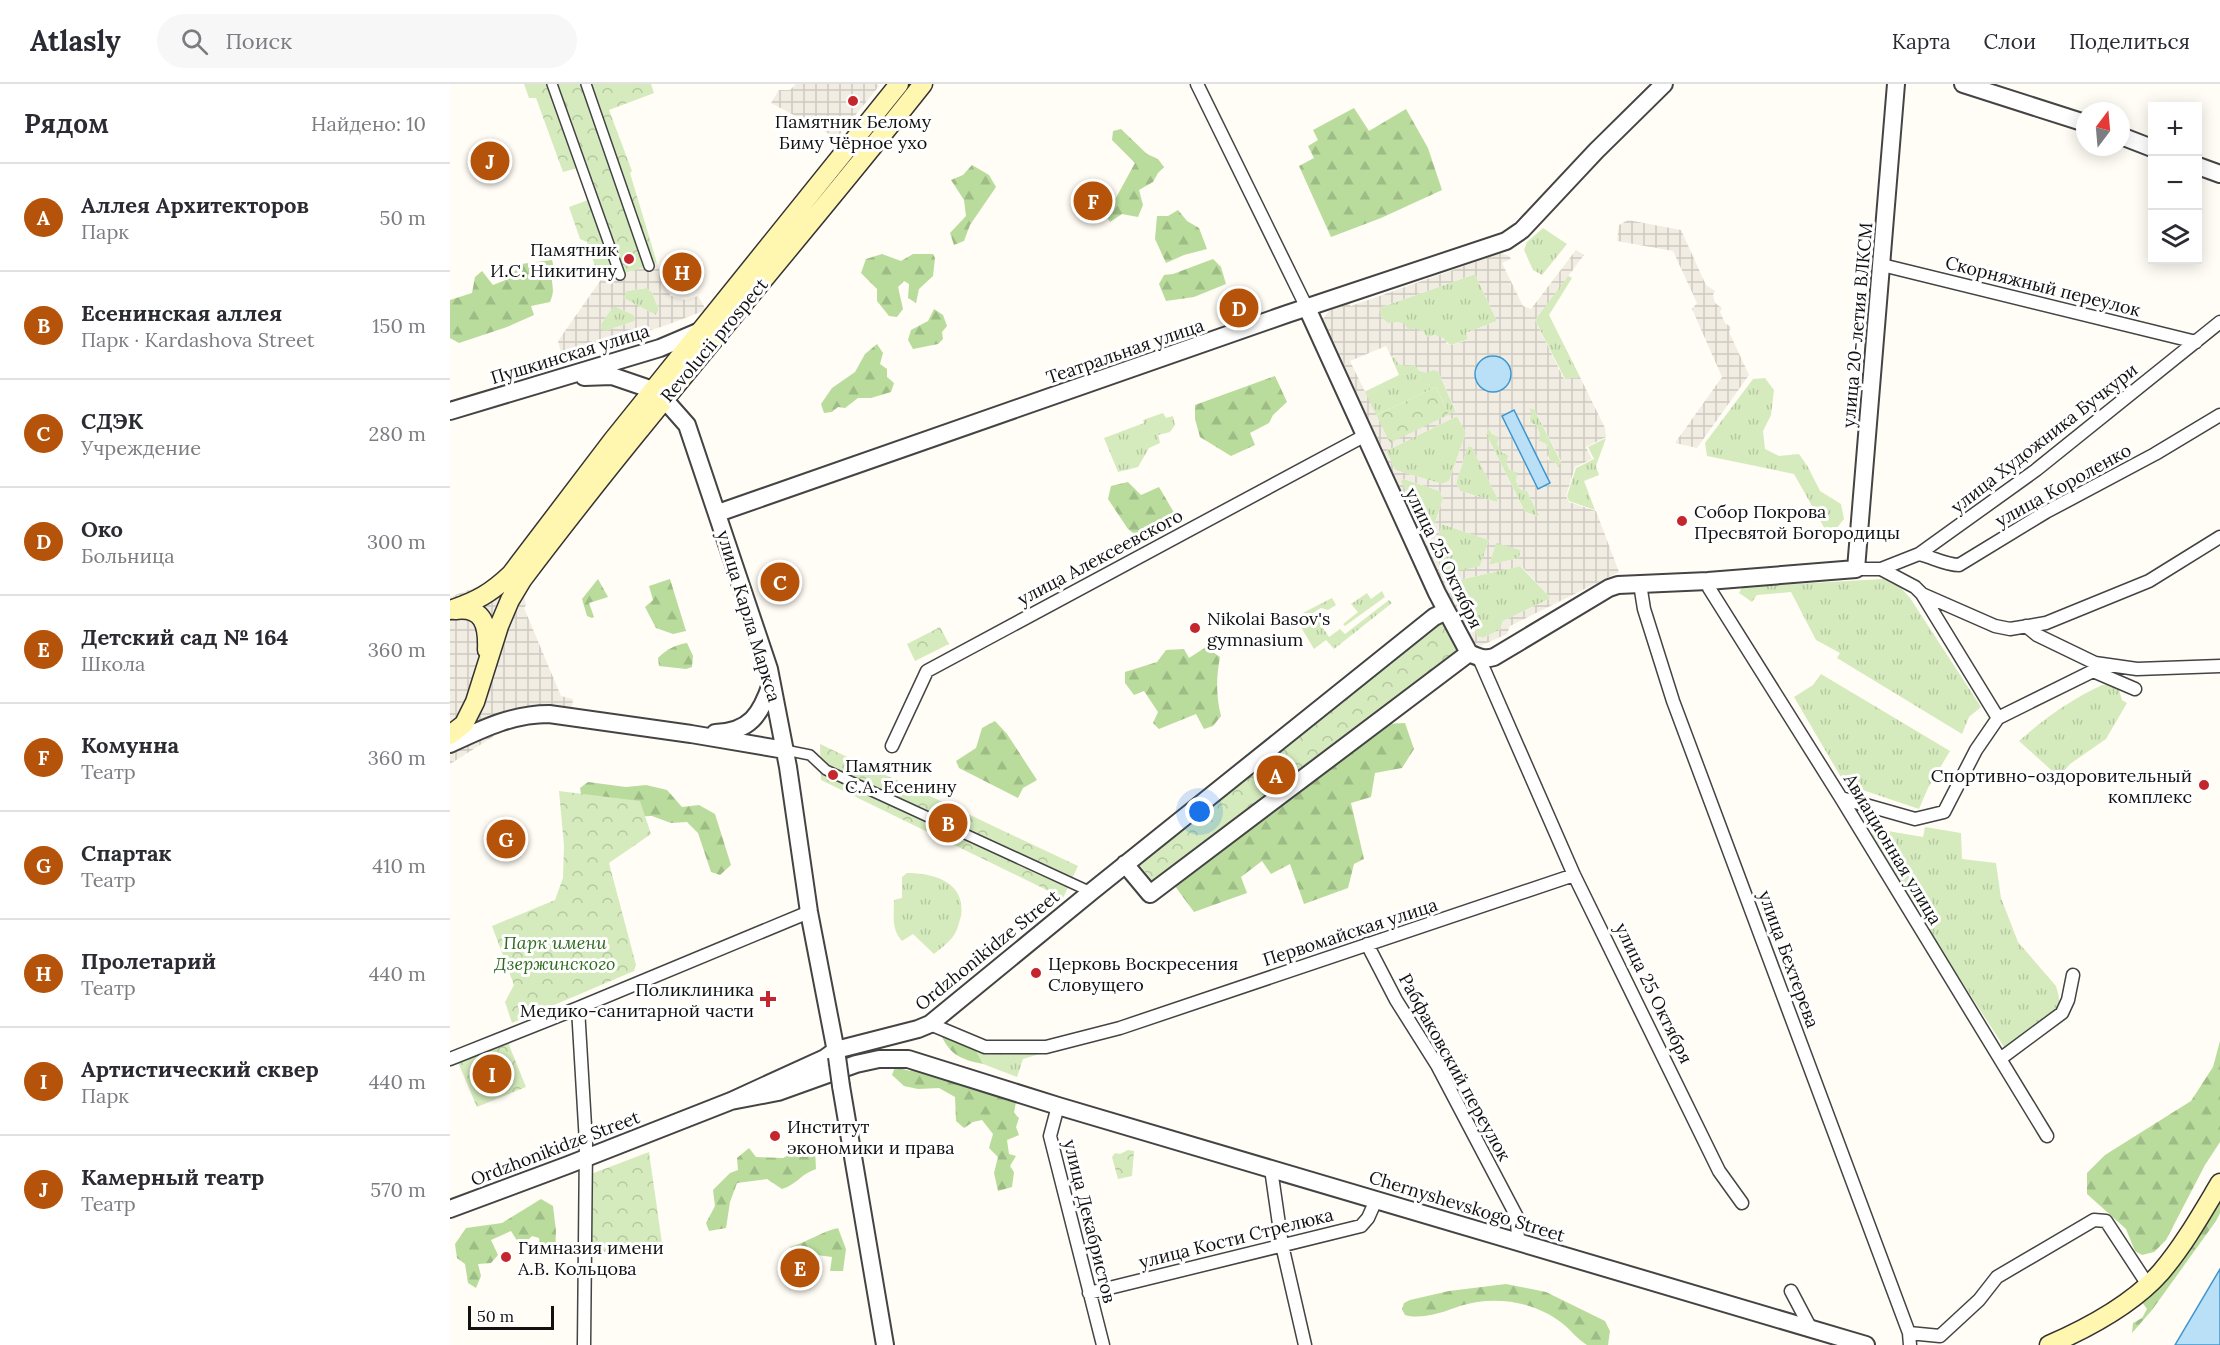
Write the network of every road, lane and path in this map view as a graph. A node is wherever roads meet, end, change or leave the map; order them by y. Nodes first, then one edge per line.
1 (552, 84) edge
2 (586, 84) edge
3 (899, 84) edge
4 (923, 84) edge
5 (1197, 84) edge
6 (1664, 84) edge
7 (1896, 84) edge
8 (1963, 84) edge
9 (2076, 120) edge
10 (2130, 139) edge
11 (2148, 146) edge
12 (2202, 167) edge
13 (2220, 174) edge
14 (1882, 265) junction
15 (649, 266) dead end
16 (620, 275) dead end
17 (1307, 308) junction
18 (2220, 322) edge
19 (700, 332) junction
20 (2196, 342) junction
21 (562, 378) junction
22 (658, 395) junction
23 (450, 411) edge
24 (2220, 415) edge
25 (1364, 436) junction
26 (718, 513) junction
27 (2220, 537) edge
28 (1919, 554) junction
29 (1881, 568) junction
30 (1856, 570) junction
31 (1708, 581) junction
32 (1640, 584) junction
33 (1922, 594) junction
34 (450, 611) edge
35 (1446, 611) junction
36 (2026, 626) junction
37 (1474, 655) junction
38 (487, 660) junction
39 (2220, 666) edge
40 (772, 683) junction
41 (2135, 688) dead end
42 (1998, 718) junction
43 (690, 734) junction
44 (450, 735) edge
45 (450, 744) edge
46 (892, 746) dead end
47 (785, 750) junction
48 (1841, 798) junction
49 (1125, 864) junction
50 (1574, 875) junction
51 (1091, 891) junction
52 (809, 912) junction
53 (1367, 944) junction
54 (2073, 975) dead end
55 (578, 1008) junction
56 (930, 1024) junction
57 (836, 1053) junction
58 (450, 1059) edge
59 (2000, 1059) junction
60 (731, 1101) junction
61 (1058, 1106) junction
62 (2047, 1136) dead end
63 (585, 1158) junction
64 (1271, 1168) junction
65 (2220, 1183) edge
66 (1376, 1200) junction
67 (1742, 1203) dead end
68 (450, 1209) edge
69 (1518, 1242) junction
70 (1281, 1245) junction
71 (2148, 1285) junction
72 (1791, 1291) dead end
73 (1089, 1293) junction
74 (1809, 1327) junction
75 (1830, 1339) edge
76 (1910, 1339) edge
77 (584, 1345) edge
78 (885, 1345) edge
79 (1103, 1345) edge
80 (1305, 1345) edge
81 (1866, 1345) edge
82 (2049, 1345) edge

1 - 16 street
2 - 15 street
3 - 19 main road, Revolucii prospect
4 - 22 main road, Revolucii prospect
5 - 17 street, улица 25 Октября
6 - 17 street, Театральная улица
7 - 14 street, улица 20-летия ВЛКСМ
8 - 9 street
10 - 11 street
12 - 13 street
14 - 20 street, Скорняжный переулок
14 - 30 street, улица 20-летия ВЛКСМ
17 - 25 street, улица 25 Октября
17 - 26 street, Театральная улица
18 - 20 street, улица Художника Бучкури
19 - 21 street, Пушкинская улица
19 - 22 main road, Revolucii prospect
20 - 28 street, улица Художника Бучкури
21 - 22 street, улица Карла Маркса
21 - 23 street, Пушкинская улица
22 - 26 street, улица Карла Маркса
22 - 34 main road, Revolucii prospect
22 - 38 main road, Revolucii prospect
24 - 28 street, улица Короленко
25 - 35 street, улица 25 Октября
25 - 46 street, улица Алексеевского
26 - 40 street, улица Карла Маркса
27 - 36 street
28 - 29 street, улица Художника Бучкури
29 - 30 street, улица Художника Бучкури
29 - 33 street
30 - 31 street
31 - 32 street
31 - 48 street, Авиационная улица
32 - 37 street
32 - 76 street, улица Бехтерева
33 - 36 street
33 - 42 street
34 - 38 main road
35 - 37 street, улица 25 Октября
35 - 49 street, Ordzhonikidze Street
36 - 39 street
37 - 49 street
37 - 50 street, улица 25 Октября
38 - 44 main road
40 - 43 street
40 - 47 street, улица Карла Маркса
41 - 42 street
42 - 48 street
43 - 45 street
43 - 47 street
47 - 51 street
47 - 52 street, улица Карла Маркса
48 - 59 street, Авиационная улица
49 - 51 street, Ordzhonikidze Street
50 - 53 street, Первомайская улица
50 - 67 street, улица 25 Октября
51 - 56 street, Ordzhonikidze Street
52 - 55 street
52 - 57 street, улица Карла Маркса
53 - 56 street, Первомайская улица
53 - 69 street, Рабфаковский переулок
54 - 59 street
55 - 58 street
55 - 63 street
56 - 57 street, Ordzhonikidze Street
57 - 60 street, Ordzhonikidze Street
57 - 78 street, улица Карла Маркса, bridge
59 - 62 street, Авиационная улица
60 - 61 street, Chernyshevskogo Street
60 - 63 street, Ordzhonikidze Street
61 - 64 street, Chernyshevskogo Street
61 - 73 street, улица Декабристов
63 - 68 street, Ordzhonikidze Street
63 - 77 street
64 - 66 street, Chernyshevskogo Street
64 - 70 street
65 - 71 main road
66 - 69 street, Chernyshevskogo Street
66 - 70 street, улица Кости Стрелюка
69 - 74 street, Chernyshevskogo Street
70 - 73 street, улица Кости Стрелюка
70 - 80 street
71 - 76 street
71 - 82 main road
72 - 74 street
73 - 79 street, улица Декабристов
74 - 75 street, Chernyshevskogo Street
75 - 81 street, Chernyshevskogo Street

